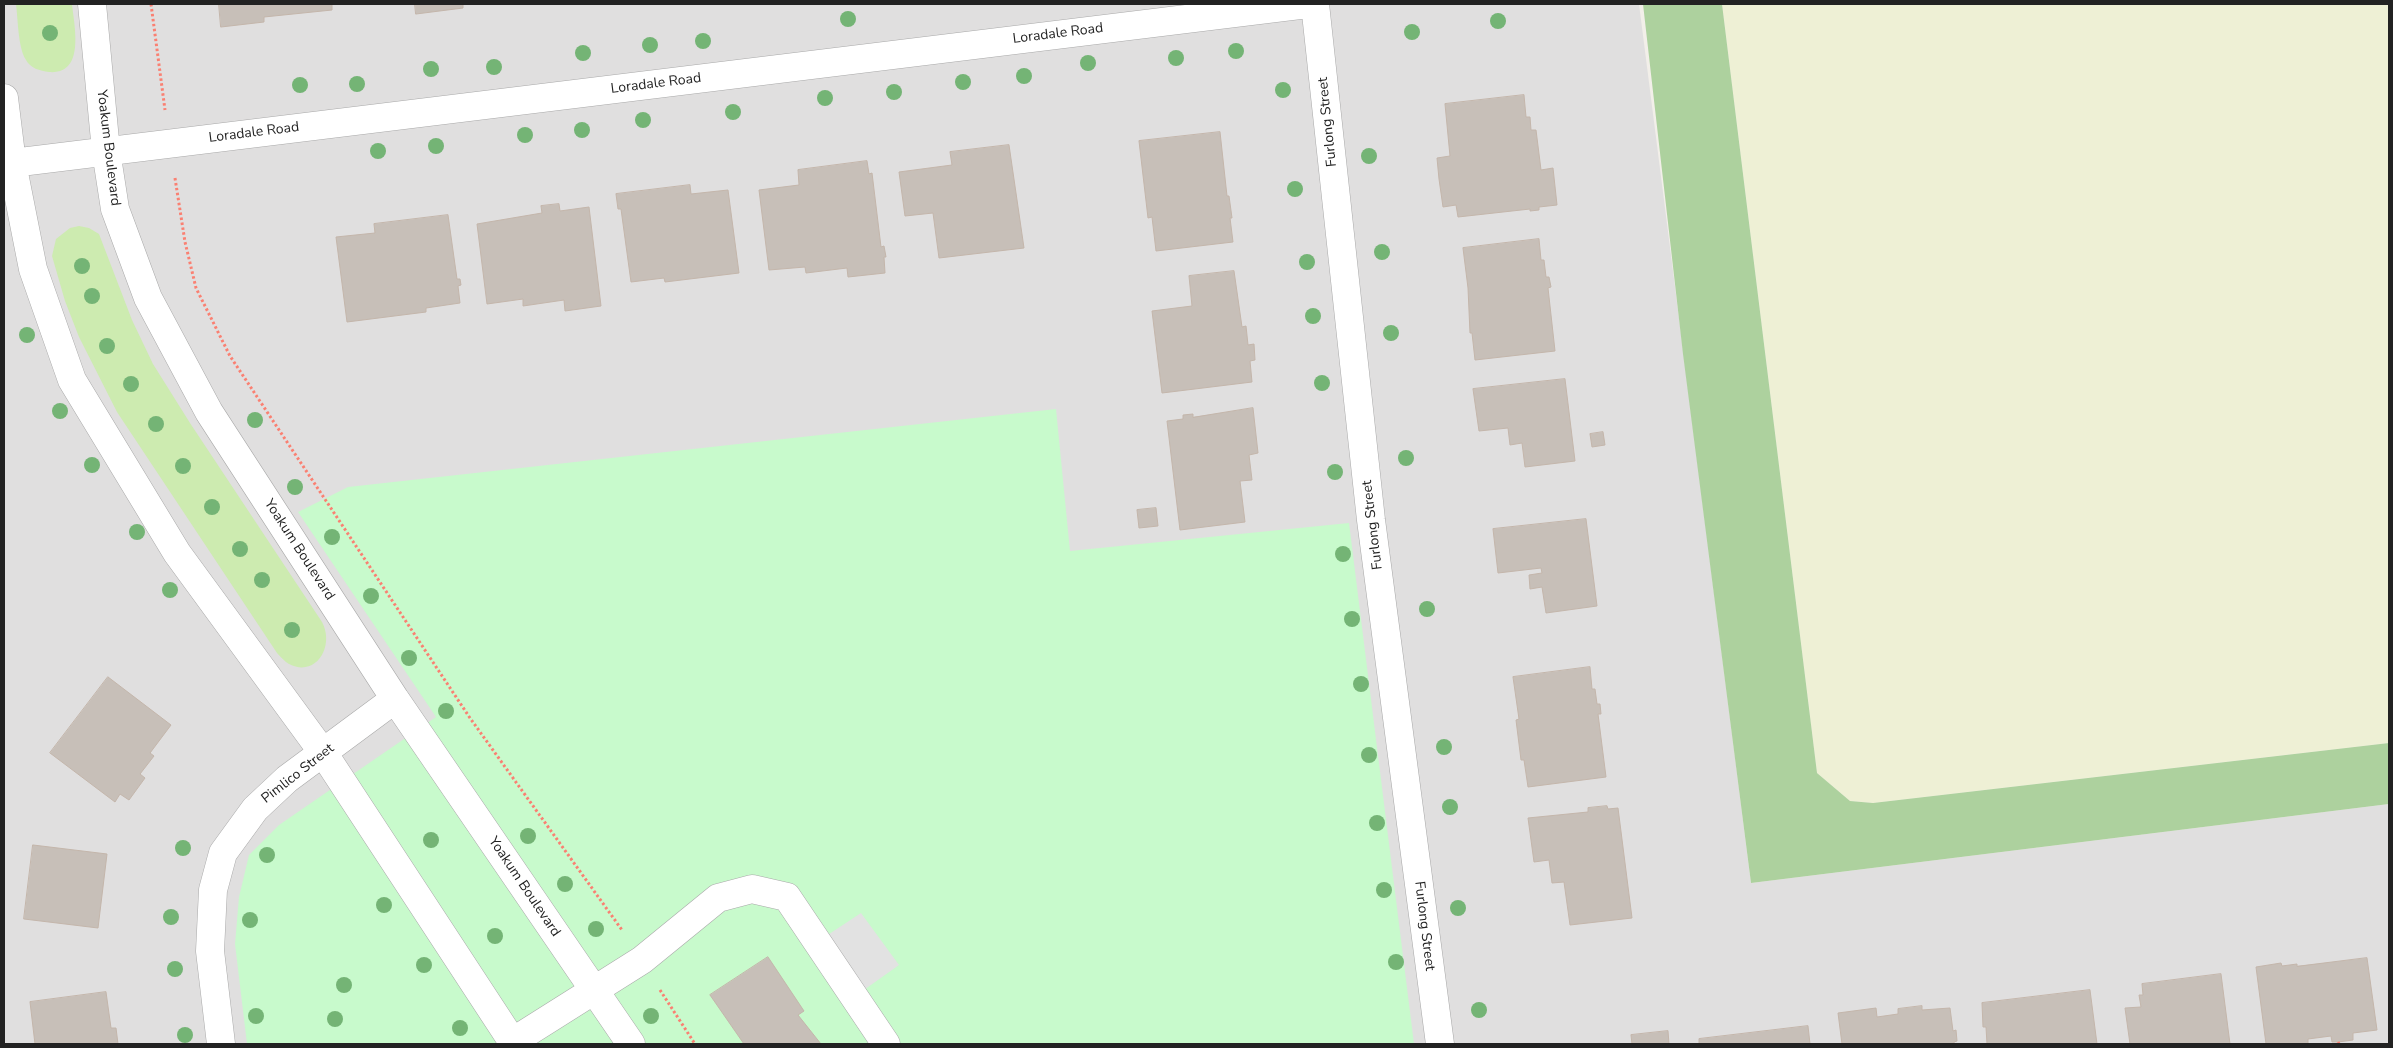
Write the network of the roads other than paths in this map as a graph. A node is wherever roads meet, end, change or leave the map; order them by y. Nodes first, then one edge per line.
1 (92, 4) edge
2 (1308, 4) edge
3 (1315, 4) edge
4 (4, 98) edge
5 (106, 151) junction
6 (8, 163) edge
7 (395, 699) junction
8 (324, 754) junction
9 (595, 990) junction
10 (513, 1043) edge
11 (222, 1044) edge
12 (631, 1044) edge
13 (886, 1044) edge
14 (1440, 1044) edge

1 - 5 street, Yoakum Boulevard
2 - 5 street, Loradale Road
3 - 14 street, Furlong Street
4 - 6 street
5 - 6 street, Loradale Road
5 - 7 street, Yoakum Boulevard
6 - 8 street
7 - 8 street, Pimlico Street
7 - 9 street, Yoakum Boulevard
8 - 10 street
8 - 11 street, Pimlico Street
9 - 10 street
9 - 12 street, Yoakum Boulevard
9 - 13 street

